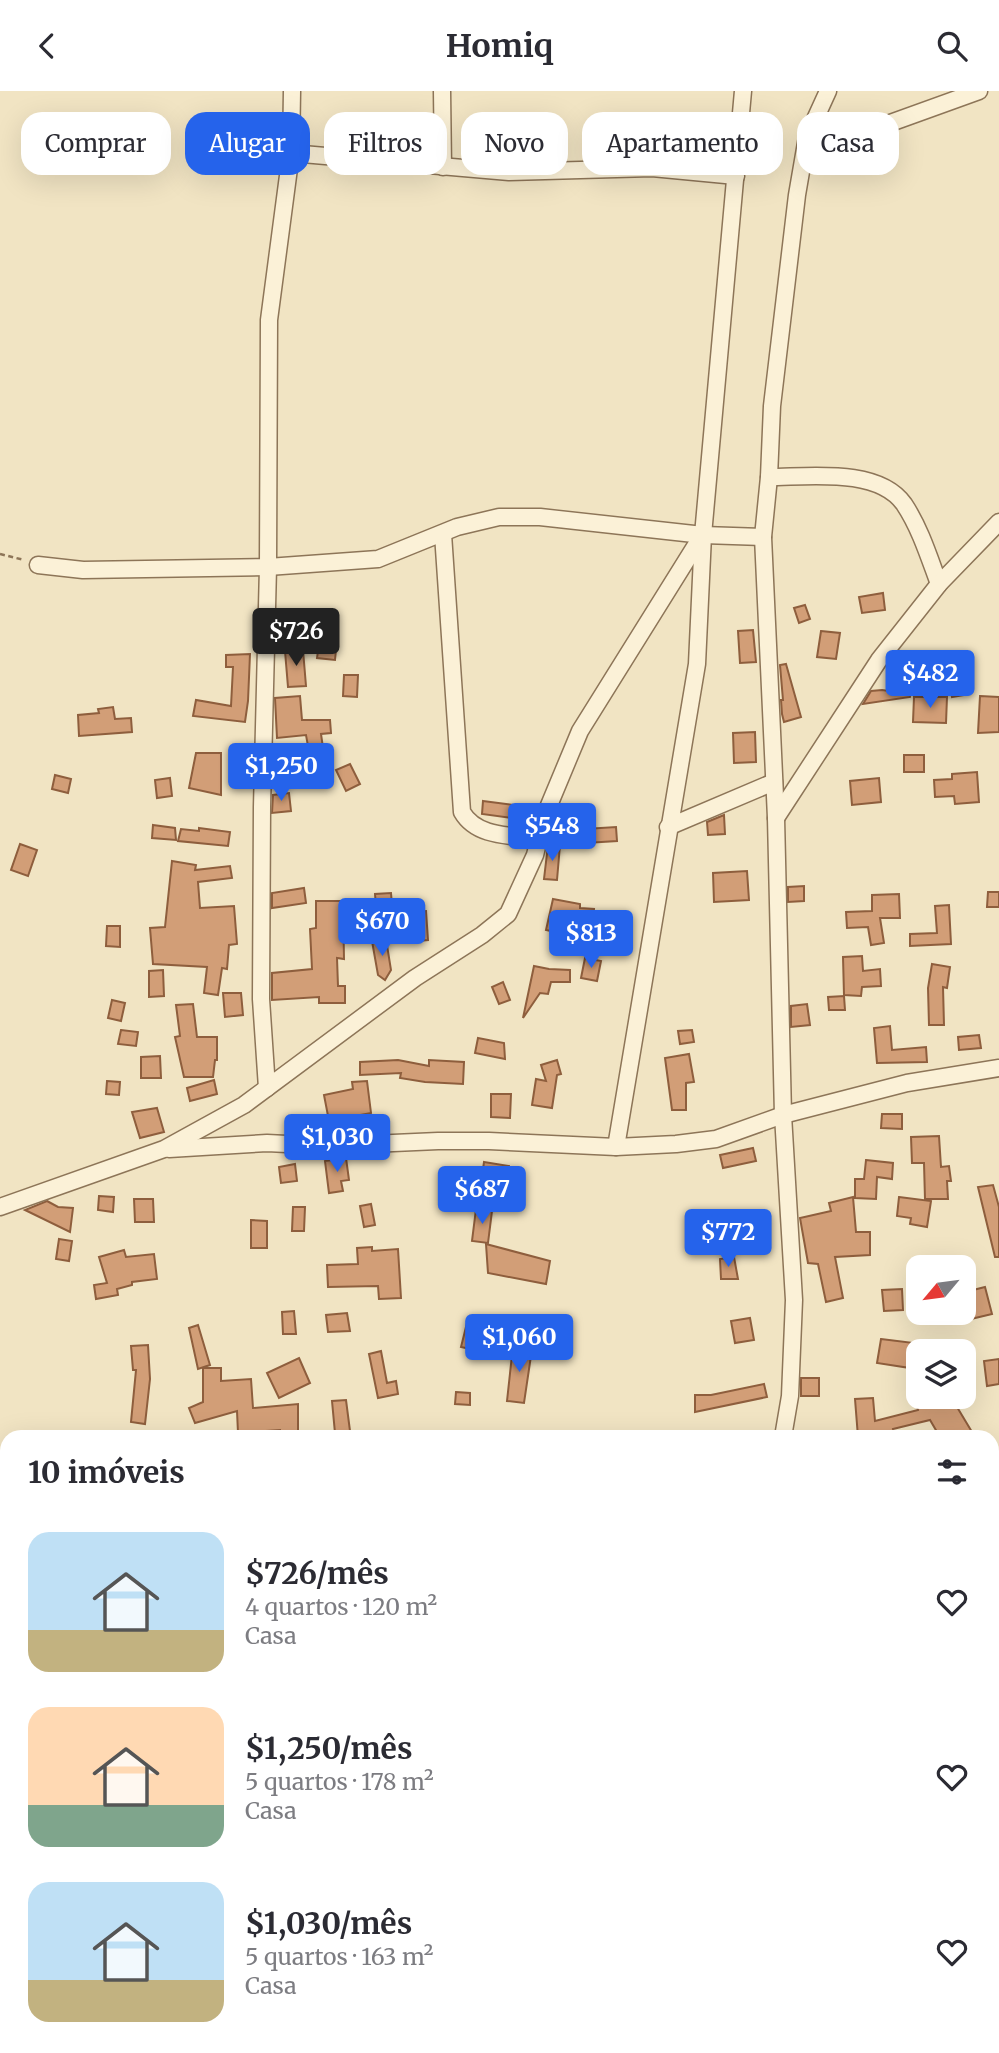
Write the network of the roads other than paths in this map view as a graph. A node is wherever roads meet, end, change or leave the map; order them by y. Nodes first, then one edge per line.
1 (292, 91) edge
2 (442, 91) edge
3 (743, 91) edge
4 (828, 91) edge
5 (979, 91) edge
6 (292, 112) edge
7 (442, 112) edge
8 (818, 112) edge
9 (899, 120) edge
10 (447, 167) edge
11 (288, 175) edge
12 (800, 175) edge
13 (736, 176) junction
14 (769, 477) junction
15 (999, 522) edge
16 (443, 534) junction
17 (702, 535) junction
18 (763, 537) junction
19 (38, 565) road end
20 (268, 567) junction
21 (939, 584) junction
22 (775, 782) junction
23 (776, 818) junction
24 (668, 827) junction
25 (539, 839) junction
26 (999, 1068) edge
27 (267, 1088) junction
28 (782, 1115) junction
29 (616, 1147) junction
30 (164, 1149) junction
31 (0, 1207) edge
32 (784, 1430) edge

1 - 6 street
2 - 7 street
3 - 13 street
4 - 8 street
5 - 9 street
10 - 13 street
11 - 20 street
12 - 14 street
13 - 17 street
14 - 18 street
14 - 21 street
15 - 21 street
16 - 17 street
16 - 20 street
16 - 25 street
17 - 18 street
17 - 24 street
17 - 25 street
18 - 22 street
19 - 20 street
20 - 27 street
21 - 23 street
22 - 23 street
22 - 24 street
23 - 28 street
24 - 29 street
25 - 27 street
26 - 28 street
27 - 30 street
28 - 29 street
28 - 32 street
29 - 30 street
30 - 31 street

